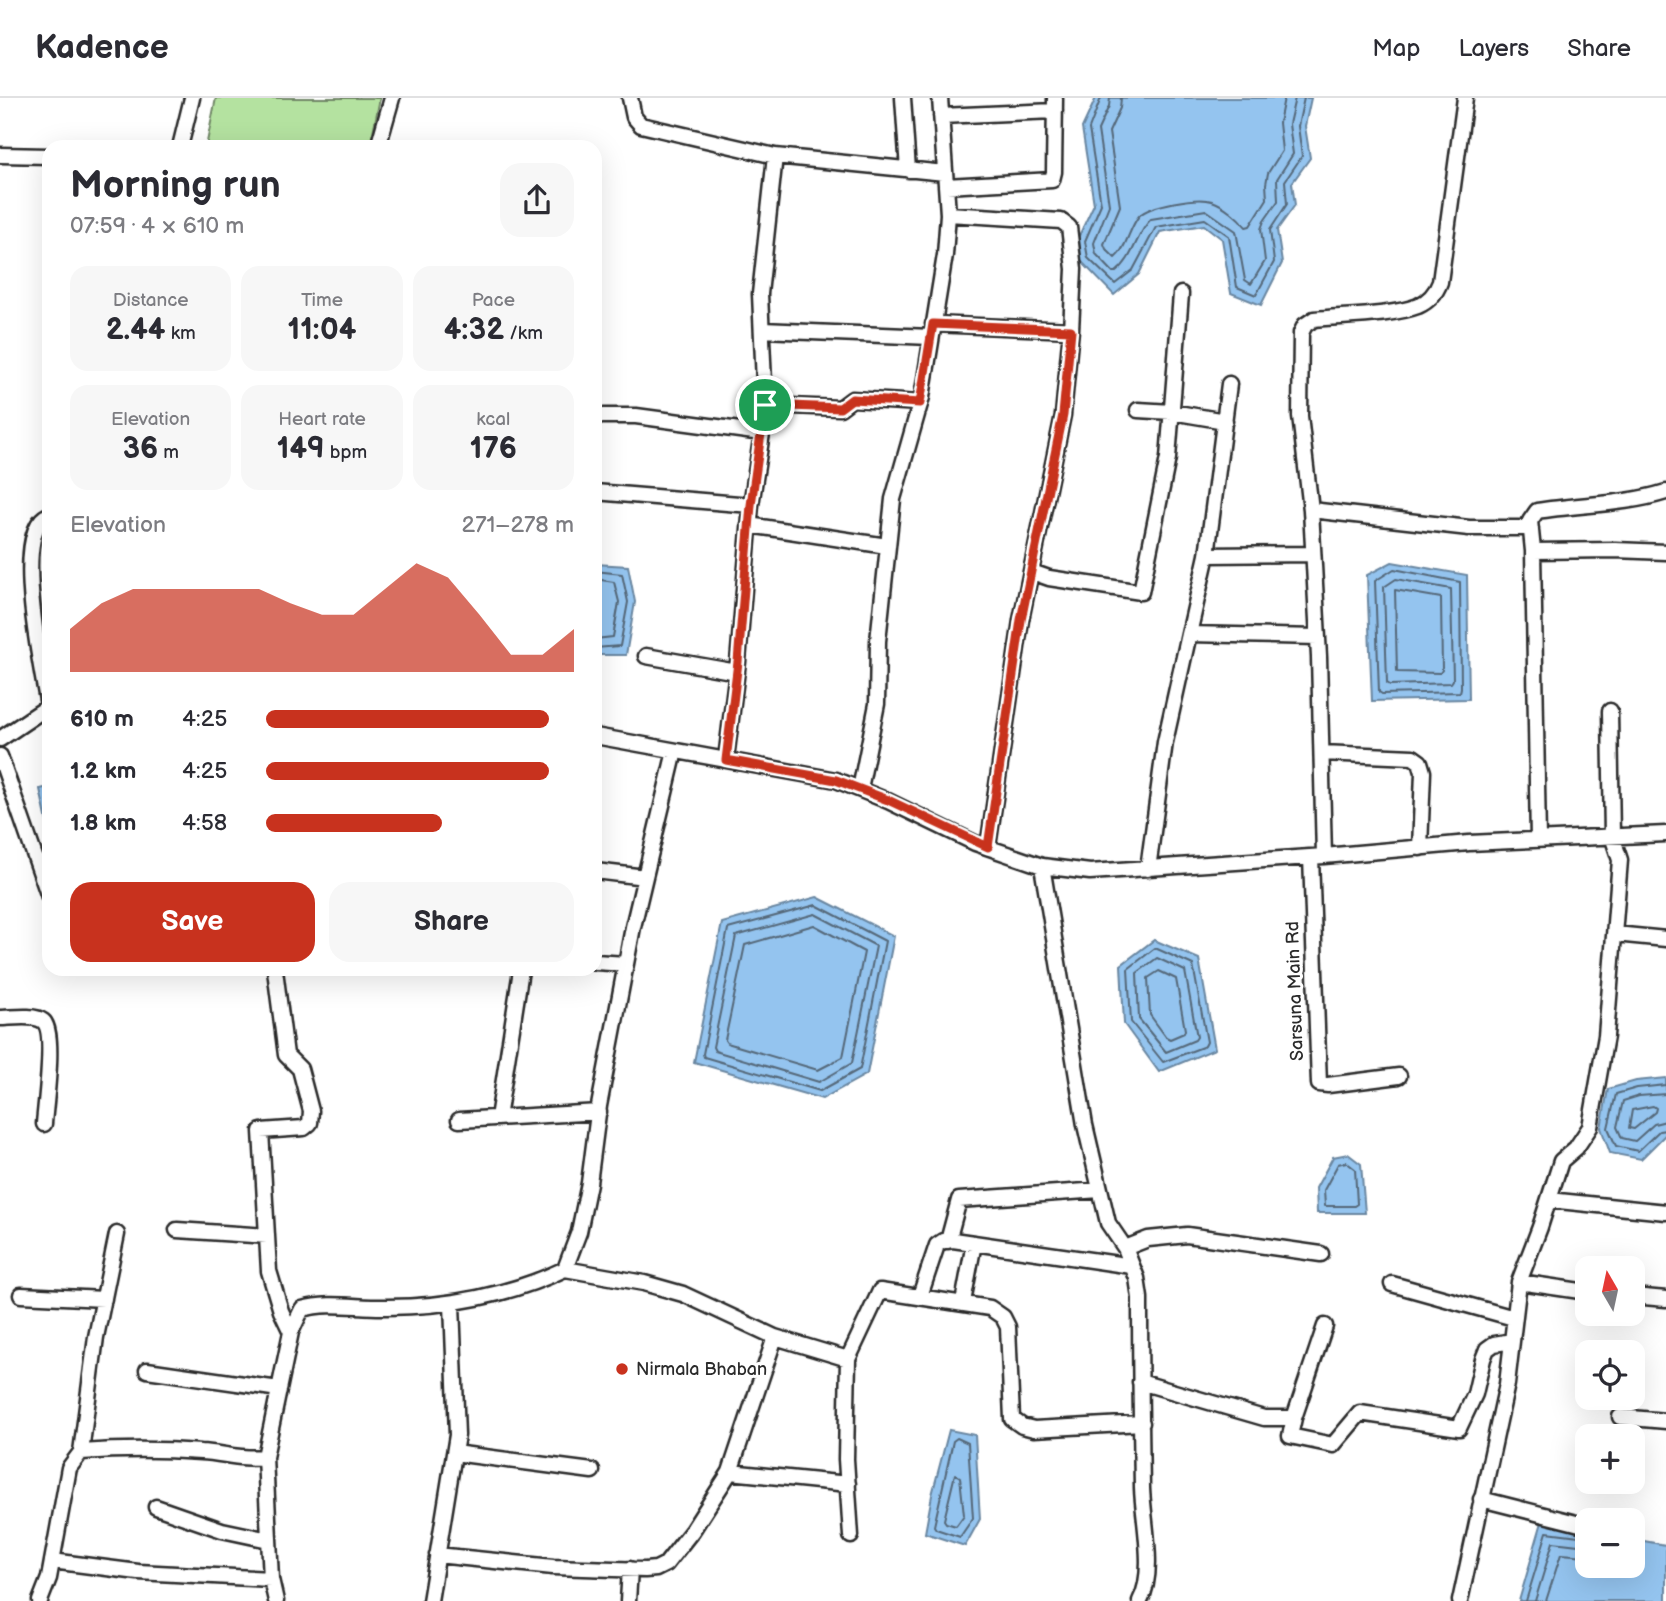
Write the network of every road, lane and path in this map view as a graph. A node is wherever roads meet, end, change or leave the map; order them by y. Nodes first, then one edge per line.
1 (192, 98) edge
2 (392, 98) edge
3 (630, 98) edge
4 (903, 98) edge
5 (940, 98) edge
6 (1465, 98) edge
7 (1055, 104) edge
8 (941, 116) junction
9 (182, 140) edge
10 (381, 140) edge
11 (0, 155) edge
12 (42, 156) edge
13 (775, 156) junction
14 (908, 170) junction
15 (945, 180) junction
16 (948, 214) junction
17 (1181, 294) dead end
18 (762, 330) junction
19 (1071, 330) junction
20 (932, 331) junction
21 (1229, 384) dead end
22 (920, 403) junction
23 (765, 405) junction
24 (1138, 410) dead end
25 (1172, 412) junction
26 (602, 416) edge
27 (1225, 421) junction
28 (762, 433) junction
29 (1666, 492) edge
30 (602, 493) edge
31 (751, 505) junction
32 (1311, 510) junction
33 (42, 518) edge
34 (749, 525) junction
35 (1531, 528) junction
36 (887, 547) junction
37 (1533, 551) junction
38 (1666, 552) edge
39 (1313, 554) junction
40 (1207, 555) junction
41 (1031, 572) junction
42 (1189, 634) junction
43 (1318, 637) junction
44 (646, 656) dead end
45 (42, 666) edge
46 (737, 672) junction
47 (42, 711) edge
48 (1610, 711) dead end
49 (602, 737) edge
50 (0, 739) edge
51 (675, 751) junction
52 (1322, 753) junction
53 (0, 756) edge
54 (726, 760) junction
55 (860, 789) junction
56 (1666, 834) edge
57 (1612, 836) junction
58 (1538, 840) junction
59 (988, 847) junction
60 (1420, 848) junction
61 (1317, 857) junction
62 (1042, 866) junction
63 (1149, 869) junction
64 (602, 872) edge
65 (42, 877) edge
66 (645, 877) junction
67 (1615, 934) junction
68 (1666, 939) edge
69 (602, 962) edge
70 (626, 964) junction
71 (276, 976) edge
72 (520, 976) edge
73 (0, 1018) edge
74 (1399, 1076) dead end
75 (598, 1112) junction
76 (498, 1118) junction
77 (459, 1120) dead end
78 (44, 1124) dead end
79 (1100, 1190) junction
80 (1549, 1200) junction
81 (1666, 1212) edge
82 (177, 1230) dead end
83 (117, 1234) dead end
84 (267, 1236) junction
85 (948, 1241) junction
86 (974, 1243) junction
87 (1125, 1248) junction
88 (1321, 1254) dead end
89 (1132, 1266) junction
90 (565, 1269) junction
91 (1519, 1282) junction
92 (1392, 1284) dead end
93 (1575, 1290) edge
94 (21, 1295) dead end
95 (920, 1296) junction
96 (1645, 1297) edge
97 (104, 1299) junction
98 (1666, 1299) edge
99 (963, 1302) junction
100 (452, 1304) junction
101 (1514, 1318) junction
102 (1325, 1326) dead end
103 (291, 1332) junction
104 (775, 1338) junction
105 (1512, 1341) junction
106 (848, 1359) junction
107 (147, 1370) dead end
108 (1140, 1382) junction
109 (279, 1388) junction
110 (1620, 1417) dead end
111 (1294, 1418) junction
112 (1666, 1421) edge
113 (1142, 1423) junction
114 (81, 1452) junction
115 (454, 1453) junction
116 (265, 1457) junction
117 (592, 1471) dead end
118 (730, 1472) junction
119 (848, 1484) junction
120 (1481, 1499) junction
121 (156, 1507) dead end
122 (1575, 1523) edge
123 (851, 1536) dead end
124 (269, 1540) junction
125 (437, 1555) junction
126 (52, 1561) junction
127 (629, 1569) junction
128 (271, 1579) junction
129 (40, 1601) edge
130 (276, 1601) edge
131 (430, 1601) edge
132 (628, 1601) edge
133 (1140, 1601) edge
134 (1460, 1601) edge

1 - 9 street
2 - 10 street
3 - 13 street
4 - 14 street
5 - 8 street
6 - 32 street
7 - 8 street
7 - 15 street
8 - 15 street
11 - 12 street
13 - 14 street
13 - 18 street
14 - 15 street
15 - 16 street
16 - 19 street
16 - 20 street
17 - 25 street
18 - 20 street
18 - 23 street
19 - 20 street
19 - 41 street
20 - 22 street
21 - 27 street
22 - 23 street
22 - 36 street
23 - 28 street
24 - 25 street
25 - 27 street
25 - 41 street
26 - 28 street
27 - 40 street
28 - 31 street
29 - 35 street
30 - 31 street
31 - 34 street
32 - 35 street
32 - 39 street
33 - 45 street
34 - 36 street
34 - 46 street
35 - 37 street
36 - 55 street
37 - 38 street
37 - 58 street
39 - 40 street
39 - 43 street
40 - 42 street
41 - 59 street
42 - 43 street
42 - 63 street
43 - 52 street
44 - 46 street
46 - 54 street
47 - 50 street
48 - 57 street
49 - 51 street
51 - 54 street
51 - 66 street
52 - 60 street
52 - 61 street
53 - 65 street
54 - 55 street
55 - 59 street
56 - 57 street
57 - 58 street
57 - 67 street
58 - 60 street
59 - 62 street
60 - 61 street
61 - 63 street
61 - 74 street, Sarsuna Main Rd
62 - 63 street
62 - 79 street
64 - 66 street
66 - 70 street
67 - 68 street
67 - 80 street
69 - 70 street
70 - 75 street
71 - 84 street
72 - 76 street
73 - 78 street
75 - 76 street
75 - 90 street
76 - 77 street
79 - 85 street
79 - 87 street
80 - 81 street
80 - 91 street
82 - 84 street
83 - 97 street
84 - 103 street
85 - 86 street
85 - 95 street
86 - 89 street
86 - 99 street
87 - 88 street
87 - 89 street
89 - 108 street
90 - 100 street
90 - 104 street
91 - 93 street
91 - 101 street
92 - 101 street
94 - 97 street
95 - 99 street
95 - 106 street
96 - 98 street
97 - 114 street
99 - 113 street
100 - 103 street
100 - 115 street
101 - 105 street
102 - 111 street
103 - 109 street
104 - 106 street
104 - 118 street
105 - 111 street
105 - 120 street
106 - 119 street
107 - 109 street
108 - 111 street
108 - 113 street
109 - 116 street
110 - 112 street
113 - 133 street
114 - 116 street
114 - 126 street
115 - 117 street
115 - 125 street
116 - 124 street
118 - 119 street
118 - 127 street
119 - 123 street
120 - 122 street
120 - 134 street
121 - 124 street
124 - 128 street
125 - 127 street
125 - 131 street
126 - 128 street
126 - 129 street
127 - 132 street
128 - 130 street

